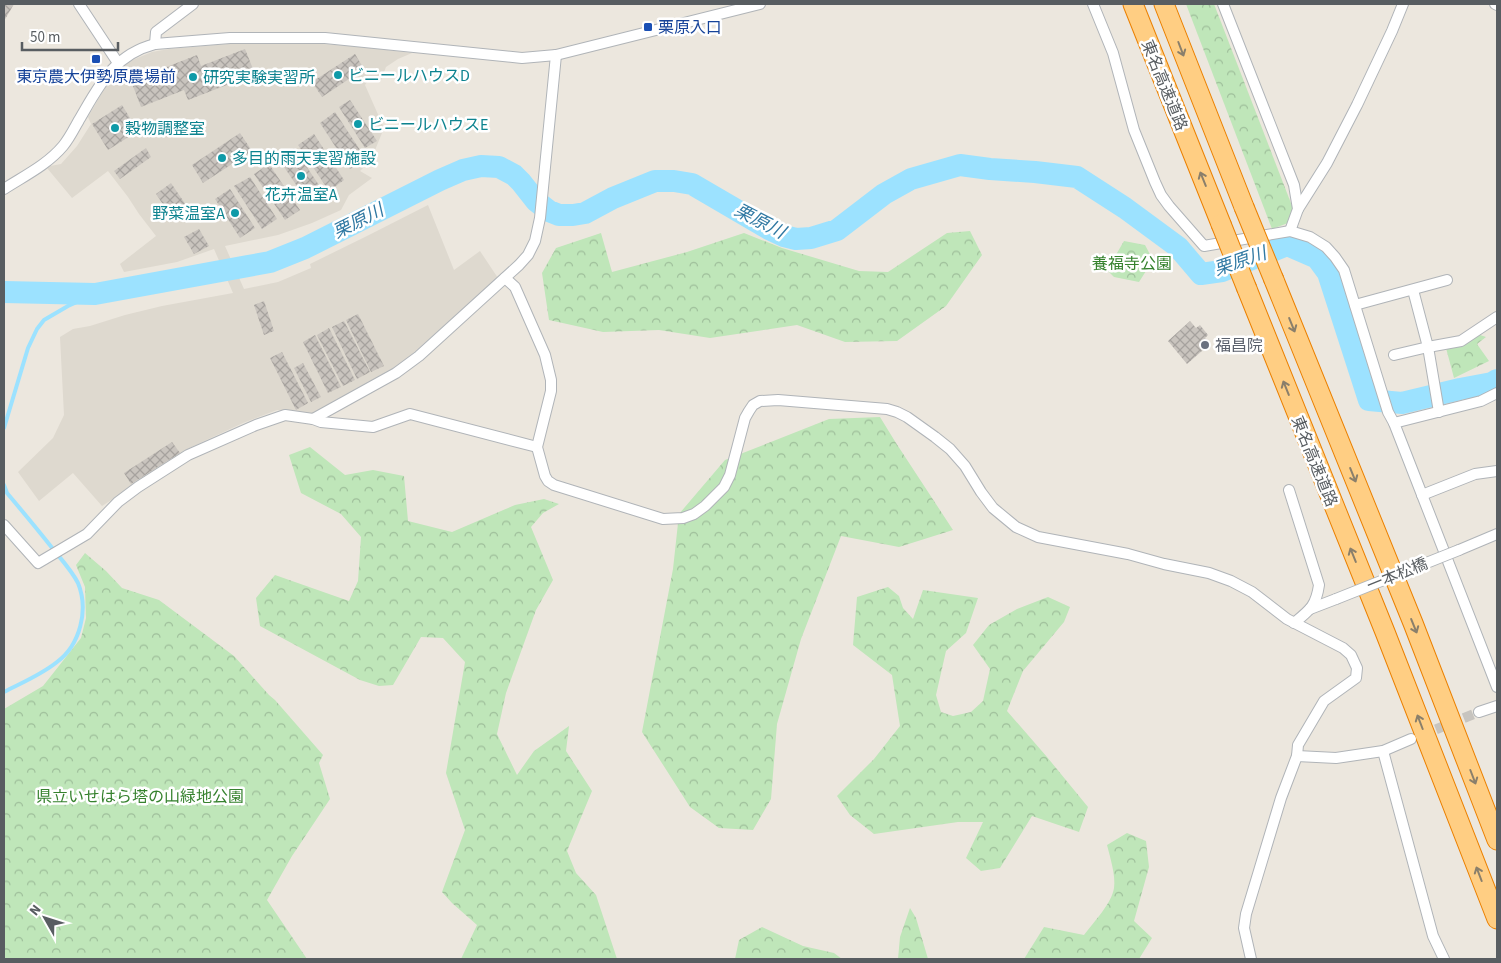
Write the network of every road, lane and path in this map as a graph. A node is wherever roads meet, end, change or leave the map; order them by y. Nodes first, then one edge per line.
1 (79, 4) edge
2 (193, 4) edge
3 (760, 4) edge
4 (1093, 4) edge
5 (1133, 4) edge
6 (1164, 4) edge
7 (1223, 4) edge
8 (1403, 4) edge
9 (154, 44) junction
10 (556, 55) junction
11 (118, 63) junction
12 (4, 189) edge
13 (1298, 210) junction
14 (1290, 231) junction
15 (505, 278) junction
16 (1447, 280) dead end
17 (1413, 290) junction
18 (1355, 305) junction
19 (1497, 317) edge
20 (1428, 347) junction
21 (1394, 355) dead end
22 (1497, 393) edge
23 (1438, 408) junction
24 (313, 419) junction
25 (1394, 423) junction
26 (537, 447) junction
27 (1497, 470) edge
28 (1289, 490) dead end
29 (1422, 495) junction
30 (4, 525) edge
31 (1497, 534) edge
32 (1310, 609) junction
33 (1294, 623) junction
34 (1497, 687) edge
35 (1497, 706) edge
36 (1479, 712) tunnel mouth
37 (1411, 740) tunnel mouth
38 (1383, 751) junction
39 (1297, 756) junction
40 (1497, 840) edge
41 (1497, 919) edge
42 (1251, 959) edge
43 (1444, 959) edge

1 - 11 street
2 - 9 street
3 - 10 street
4 - 14 street
41 -> 5 highway, 東名高速道路, bridge
6 -> 40 highway, 東名高速道路, bridge
7 - 13 street
8 - 13 street
9 - 10 street
9 - 11 street
10 - 15 street
11 - 12 street
13 - 14 street
14 - 18 street
15 - 24 street
15 - 26 street
16 - 17 street
17 - 18 street
17 - 20 street
18 - 25 street
19 - 20 street
20 - 21 street
20 - 23 street
22 - 23 street
23 - 25 street
24 - 26 street
24 - 30 street
25 - 29 street
26 - 33 street
27 - 29 street
28 - 32 street
29 - 34 street
31 - 32 street, 一本松橋, bridge
32 - 33 street
33 - 39 street
35 - 36 street
37 - 38 street
38 - 39 street
38 - 43 street
39 - 42 street

